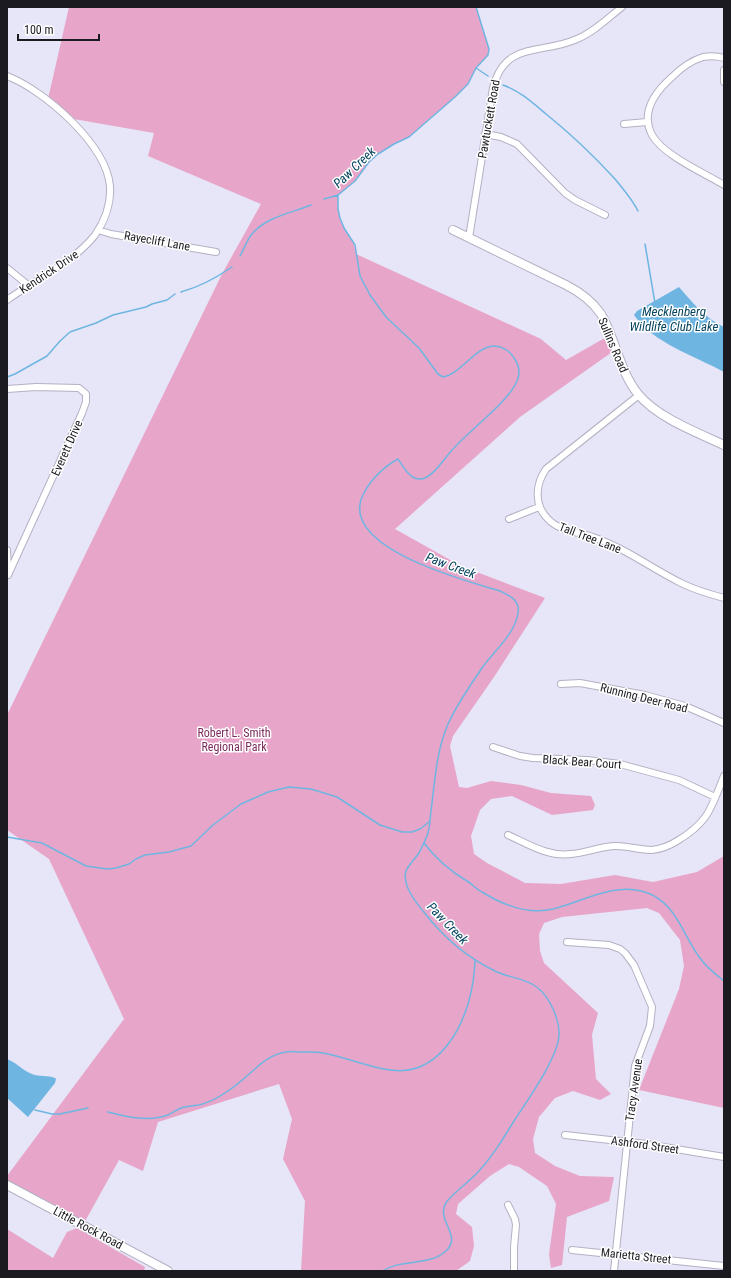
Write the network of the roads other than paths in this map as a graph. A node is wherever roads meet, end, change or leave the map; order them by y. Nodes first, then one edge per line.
1 (622, 7) edge
2 (724, 58) edge
3 (724, 70) edge
4 (7, 76) edge
5 (724, 82) edge
6 (648, 122) junction
7 (624, 124) dead end
8 (485, 134) junction
9 (724, 185) edge
10 (605, 215) dead end
11 (98, 230) junction
12 (452, 230) dead end
13 (468, 238) junction
14 (216, 252) dead end
15 (7, 268) edge
16 (28, 285) junction
17 (7, 300) edge
18 (7, 389) edge
19 (639, 395) junction
20 (724, 445) edge
21 (540, 507) junction
22 (509, 519) dead end
23 (7, 550) edge
24 (7, 575) edge
25 (724, 598) edge
26 (560, 684) dead end
27 (724, 723) edge
28 (493, 747) dead end
29 (724, 776) edge
30 (715, 797) junction
31 (508, 835) dead end
32 (567, 942) dead end
33 (565, 1136) dead end
34 (627, 1142) junction
35 (724, 1157) edge
36 (7, 1185) edge
37 (508, 1205) dead end
38 (572, 1250) dead end
39 (616, 1254) junction
40 (724, 1266) edge
41 (168, 1271) edge
42 (514, 1271) edge
43 (614, 1271) edge

1 - 8 street, Pawtuckett Road
2 - 6 street
3 - 5 street
4 - 11 street, Kendrick Drive
6 - 7 street
6 - 9 street
8 - 10 street
8 - 13 street, Pawtuckett Road
11 - 14 street, Rayecliff Lane
11 - 16 street, Kendrick Drive
12 - 13 street, Sullins Road
13 - 19 street, Sullins Road
15 - 16 street
16 - 17 street, Kendrick Drive
18 - 24 street, Everett Drive
19 - 20 street, Sullins Road
19 - 21 street
21 - 22 street
21 - 25 street, Tall Tree Lane
23 - 24 street
26 - 27 street, Running Deer Road
28 - 30 street, Black Bear Court
29 - 30 street
30 - 31 street
32 - 34 street, Tracy Avenue
33 - 34 street, Ashford Street
34 - 35 street, Ashford Street
34 - 39 street, Tracy Avenue
36 - 41 street, Little Rock Road
37 - 42 street
38 - 39 street, Marietta Street
39 - 40 street, Marietta Street
39 - 43 street, Tracy Avenue

